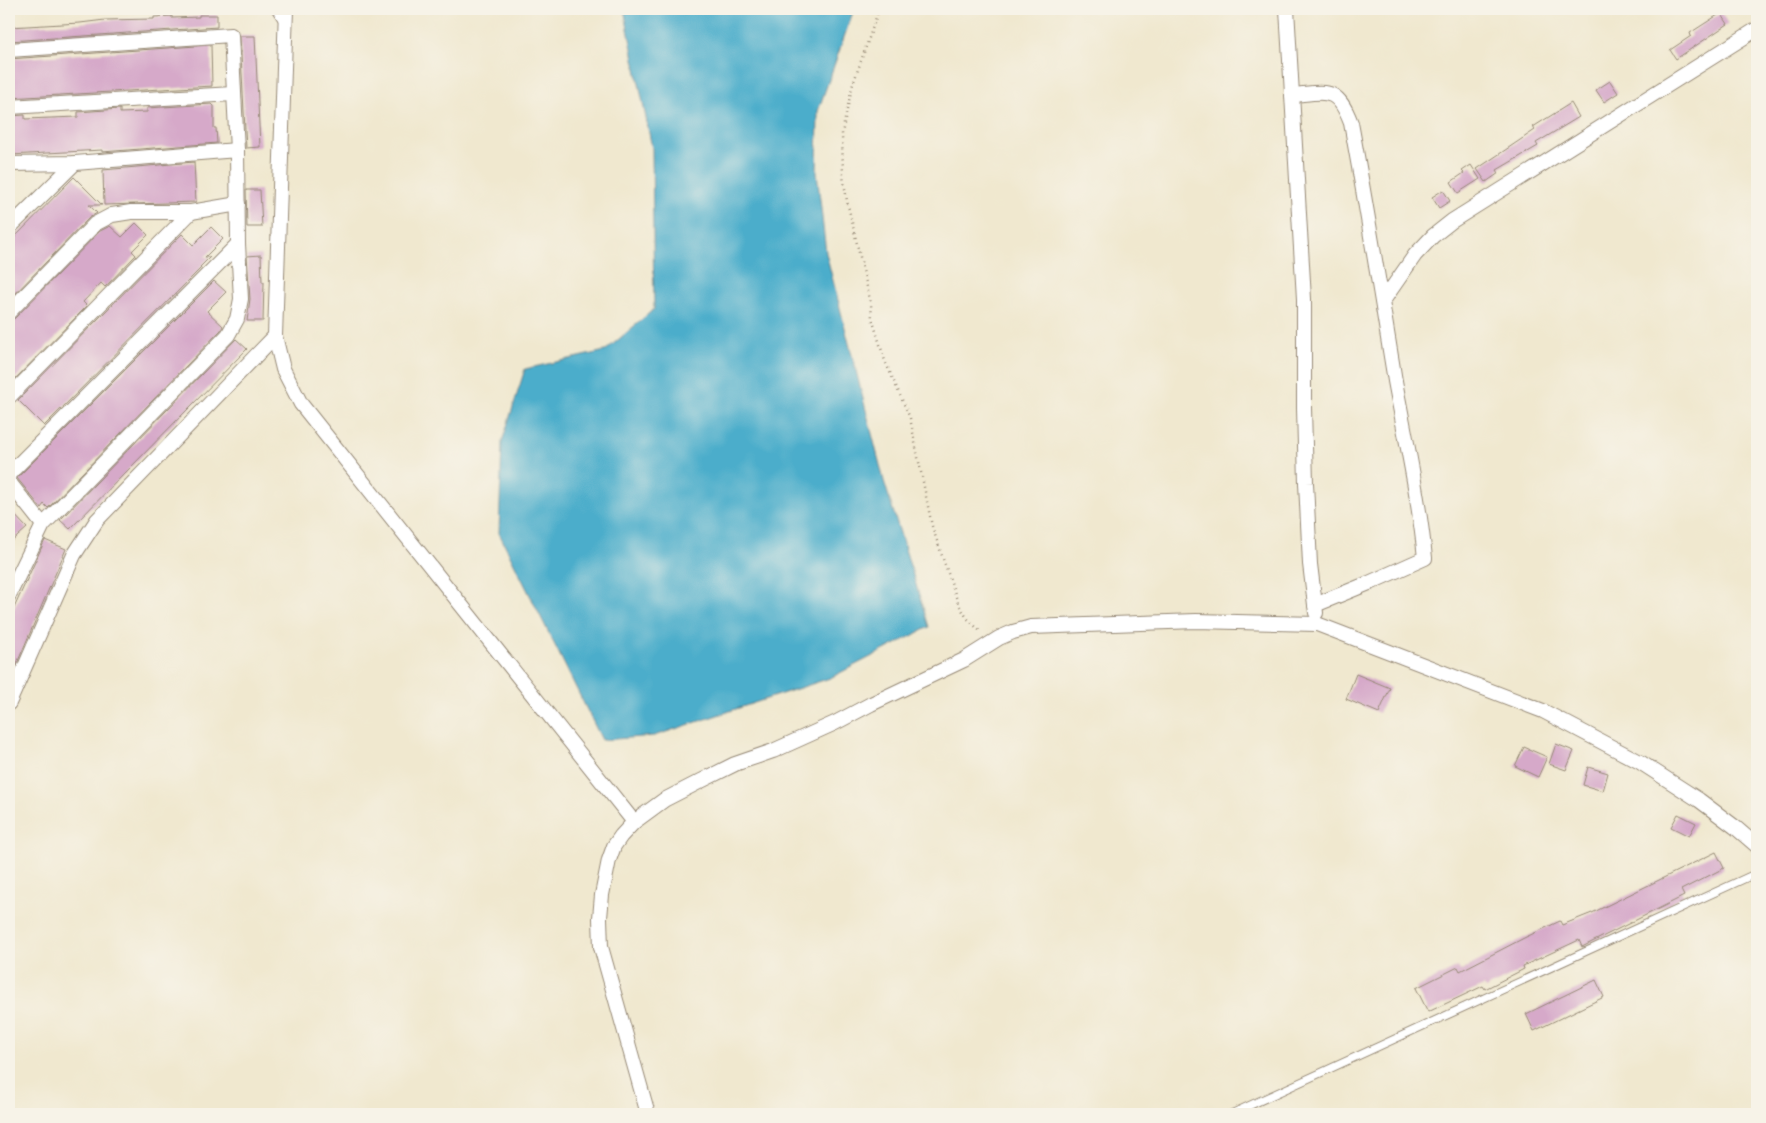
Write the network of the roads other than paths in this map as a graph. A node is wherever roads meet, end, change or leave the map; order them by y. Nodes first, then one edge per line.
1 (275, 9) edge
2 (286, 9) edge
3 (1287, 9) edge
4 (285, 23) junction
5 (1757, 29) edge
6 (9, 50) edge
7 (233, 94) junction
8 (1292, 95) junction
9 (9, 108) edge
10 (237, 150) junction
11 (75, 163) junction
12 (9, 164) edge
13 (238, 204) junction
14 (191, 212) junction
15 (9, 228) edge
16 (238, 244) junction
17 (1383, 300) junction
18 (9, 312) edge
19 (275, 336) junction
20 (9, 398) edge
21 (9, 474) edge
22 (9, 482) edge
23 (43, 525) junction
24 (12, 577) edge
25 (9, 595) edge
26 (1315, 605) junction
27 (1317, 624) junction
28 (9, 703) edge
29 (634, 822) junction
30 (1757, 846) edge
31 (1757, 873) edge
32 (648, 1114) edge
33 (1231, 1114) edge

1 - 4 lane
2 - 4 street
3 - 8 street
4 - 19 street
5 - 17 street
6 - 7 street
7 - 9 street
7 - 10 street
8 - 17 street
8 - 26 street
10 - 11 street
10 - 13 street
11 - 12 street
11 - 15 street
13 - 14 street
13 - 16 street
14 - 18 street
14 - 20 street
16 - 21 street
16 - 23 street
17 - 26 street
19 - 28 street
19 - 29 street
22 - 23 street
23 - 24 street
24 - 25 street
26 - 27 street
27 - 29 street
27 - 30 street
29 - 32 street
31 - 33 lane

